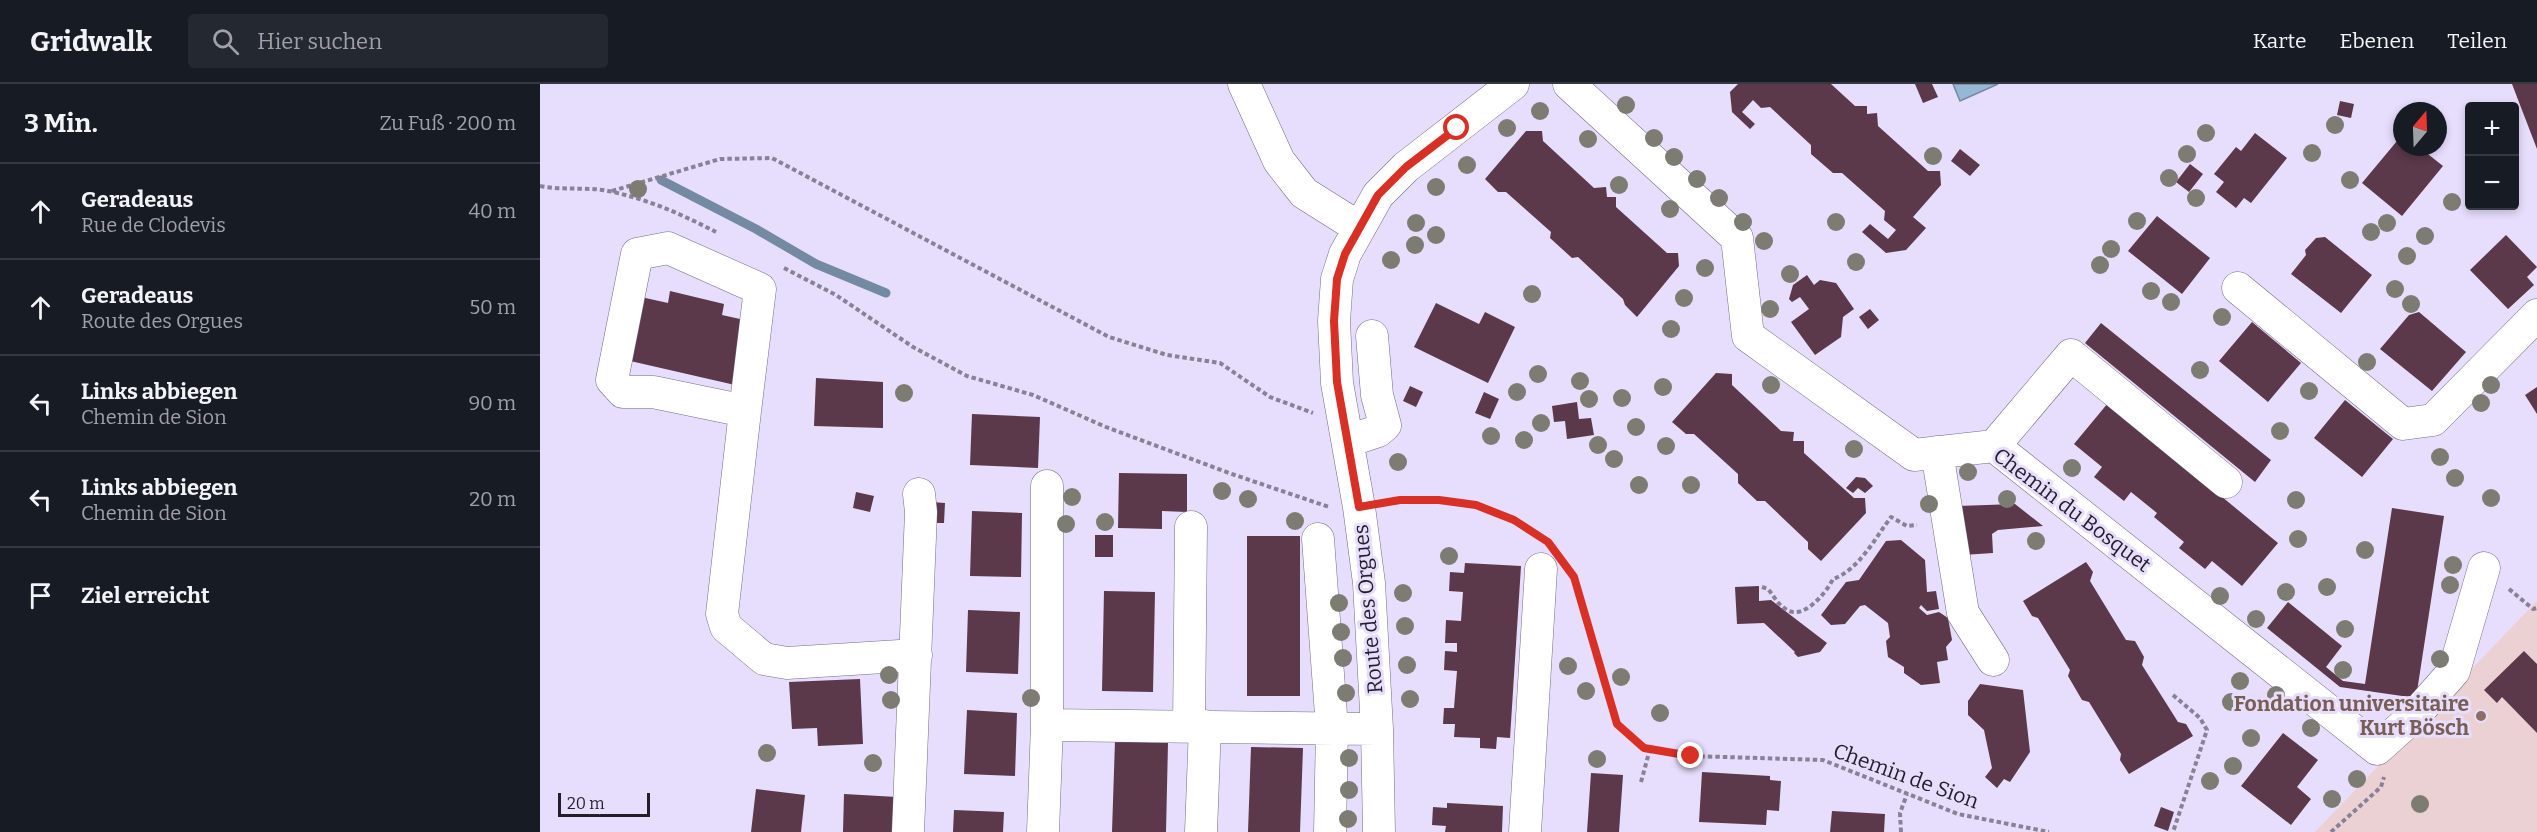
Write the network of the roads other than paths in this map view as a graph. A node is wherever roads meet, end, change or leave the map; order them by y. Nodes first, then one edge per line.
1 (1244, 84) edge
2 (1513, 84) edge
3 (1569, 84) edge
4 (1359, 227) junction
5 (2238, 288) dead end
6 (2537, 315) edge
7 (1372, 336) dead end
8 (744, 411) junction
9 (1346, 427) junction
10 (1994, 446) junction
11 (1937, 453) junction
12 (2226, 482) dead end
13 (1047, 486) dead end
14 (919, 494) dead end
15 (1191, 527) dead end
16 (1318, 539) dead end
17 (1553, 560) road end
18 (2484, 568) dead end
19 (916, 655) junction
20 (1993, 660) dead end
21 (1047, 725) junction
22 (1197, 726) junction
23 (1332, 728) junction
24 (1377, 729) junction
25 (908, 832) edge
26 (1043, 832) edge
27 (1201, 832) edge
28 (1330, 832) edge
29 (1379, 832) edge
30 (1525, 832) edge

1 - 4 street
2 - 4 street, Route des Orgues
3 - 11 street, Chemin du Bosquet
4 - 9 street, Route des Orgues
5 - 6 street
7 - 9 street
8 - 8 street
8 - 19 street
9 - 24 street, Route des Orgues
10 - 11 street, Chemin du Bosquet
10 - 12 street
10 - 18 street, Chemin du Bosquet
11 - 20 street
13 - 21 street
14 - 19 street
15 - 22 street
16 - 23 street
17 - 30 street
19 - 25 street
21 - 22 street
21 - 26 street
22 - 23 street
22 - 27 street
23 - 24 street
23 - 28 street
24 - 29 street, Route des Orgues

